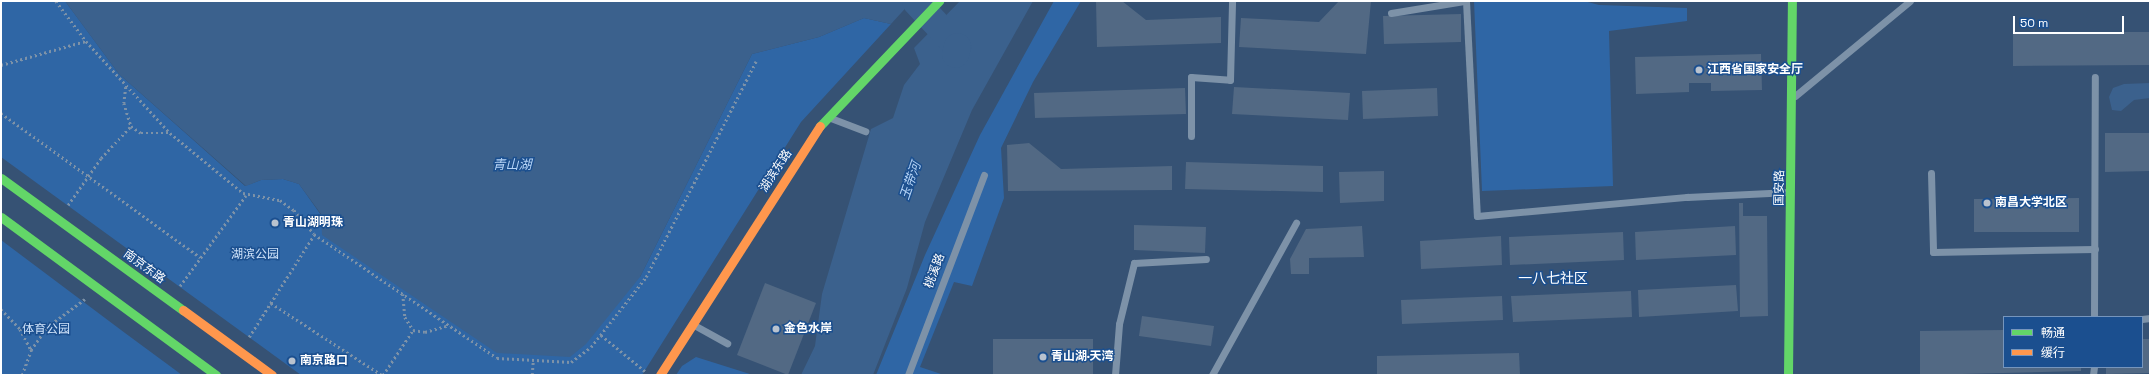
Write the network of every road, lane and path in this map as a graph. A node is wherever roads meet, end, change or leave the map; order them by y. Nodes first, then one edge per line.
1 (56, 1) edge
2 (939, 1) edge
3 (1232, 1) edge
4 (1465, 1) edge
5 (1792, 1) edge
6 (1910, 1) edge
7 (1391, 13) dead end
8 (86, 41) junction
9 (756, 61) dead end
10 (1, 65) edge
11 (2095, 78) dead end
12 (126, 87) junction
13 (1793, 97) junction
14 (1, 113) edge
15 (826, 117) junction
16 (132, 126) junction
17 (865, 131) dead end
18 (170, 132) junction
19 (1191, 136) dead end
20 (1931, 173) dead end
21 (984, 175) dead end
22 (88, 176) junction
23 (1, 178) edge
24 (1792, 192) junction
25 (246, 195) junction
26 (68, 206) dead end
27 (1, 217) edge
28 (1296, 223) dead end
29 (314, 234) junction
30 (2095, 249) junction
31 (200, 258) junction
32 (1206, 259) dead end
33 (179, 287) dead end
34 (100, 289) junction
35 (403, 294) junction
36 (271, 303) junction
37 (1, 309) edge
38 (2094, 316) edge
39 (691, 324) junction
40 (450, 325) junction
41 (414, 330) junction
42 (601, 334) junction
43 (249, 337) dead end
44 (727, 343) dead end
45 (31, 350) junction
46 (533, 360) junction
47 (22, 375) edge
48 (216, 375) edge
49 (272, 375) edge
50 (382, 375) edge
51 (532, 375) edge
52 (649, 375) edge
53 (660, 375) edge
54 (908, 375) edge
55 (1115, 375) edge
56 (1212, 375) edge
57 (1788, 375) edge

1 - 8 path
2 - 15 street, 湖滨东路
3 - 19 lane
4 - 7 lane
4 - 24 lane
5 - 13 street, 国安路
6 - 13 lane
8 - 10 path
8 - 12 path
9 - 42 path
11 - 30 lane
12 - 16 path
12 - 18 path
13 - 24 street, 国安路
14 - 22 path
15 - 17 lane
15 - 39 street, 湖滨东路
16 - 18 path
16 - 22 path
18 - 25 path
20 - 30 lane
21 - 54 lane, 桃溪路
22 - 26 path
22 - 31 path
23 - 49 street, 南京东路
24 - 57 street, 国安路
25 - 29 path
25 - 31 path
27 - 34 street
28 - 56 lane
29 - 35 path
29 - 36 path
30 - 38 lane
31 - 33 path
32 - 55 lane
34 - 45 path
34 - 48 street
35 - 40 path
35 - 41 path
36 - 43 path
36 - 50 path
37 - 45 path
39 - 44 lane
39 - 53 street, 湖滨东路
40 - 41 path
40 - 46 path
41 - 50 path
42 - 46 path
42 - 52 path
45 - 47 path
46 - 51 path

